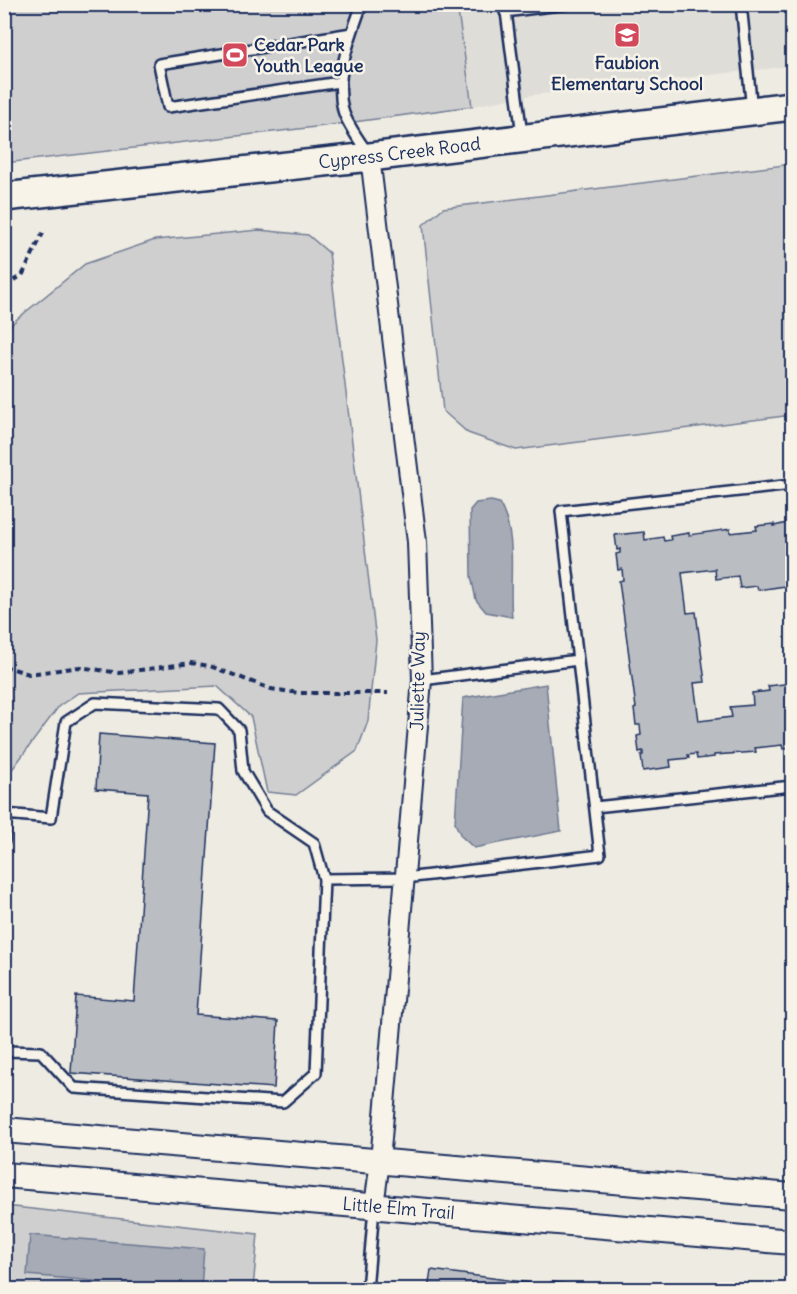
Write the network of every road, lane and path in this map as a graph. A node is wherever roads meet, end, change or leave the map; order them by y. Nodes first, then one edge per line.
1 (362, 4) edge
2 (567, 4) edge
3 (741, 4) edge
4 (505, 8) edge
5 (522, 8) edge
6 (352, 33) junction
7 (340, 82) junction
8 (792, 106) edge
9 (752, 111) junction
10 (522, 138) junction
11 (370, 157) junction
12 (4, 197) edge
13 (43, 233) dead end
14 (4, 285) edge
15 (792, 485) edge
16 (578, 660) junction
17 (4, 666) edge
18 (422, 680) junction
19 (388, 693) dead end
20 (792, 786) edge
21 (595, 807) junction
22 (5, 814) edge
23 (4, 841) edge
24 (405, 878) junction
25 (324, 879) junction
26 (4, 1051) edge
27 (4, 1130) edge
28 (380, 1161) junction
29 (4, 1175) edge
30 (792, 1196) edge
31 (374, 1206) junction
32 (792, 1242) edge
33 (367, 1290) edge

1 - 6 lane
2 - 5 lane
3 - 9 lane
4 - 5 lane
4 - 10 lane
6 - 7 lane
6 - 7 lane
7 - 11 lane
8 - 9 main road, Cypress Creek Road
9 - 10 main road, Cypress Creek Road
10 - 11 main road, Cypress Creek Road
11 - 12 main road, Cypress Creek Road
11 - 18 street, Juliette Way
13 - 14 path
15 - 16 lane
16 - 18 lane
16 - 21 lane
17 - 19 path
18 - 24 street, Juliette Way
20 - 21 lane
21 - 24 lane
22 - 23 lane
22 - 25 lane
24 - 25 lane
24 - 28 street, Juliette Way
25 - 26 lane
27 - 28 street
28 - 30 street
28 - 31 street, Juliette Way
29 - 31 street, Little Elm Trail
31 - 32 street, Little Elm Trail
31 - 33 lane

